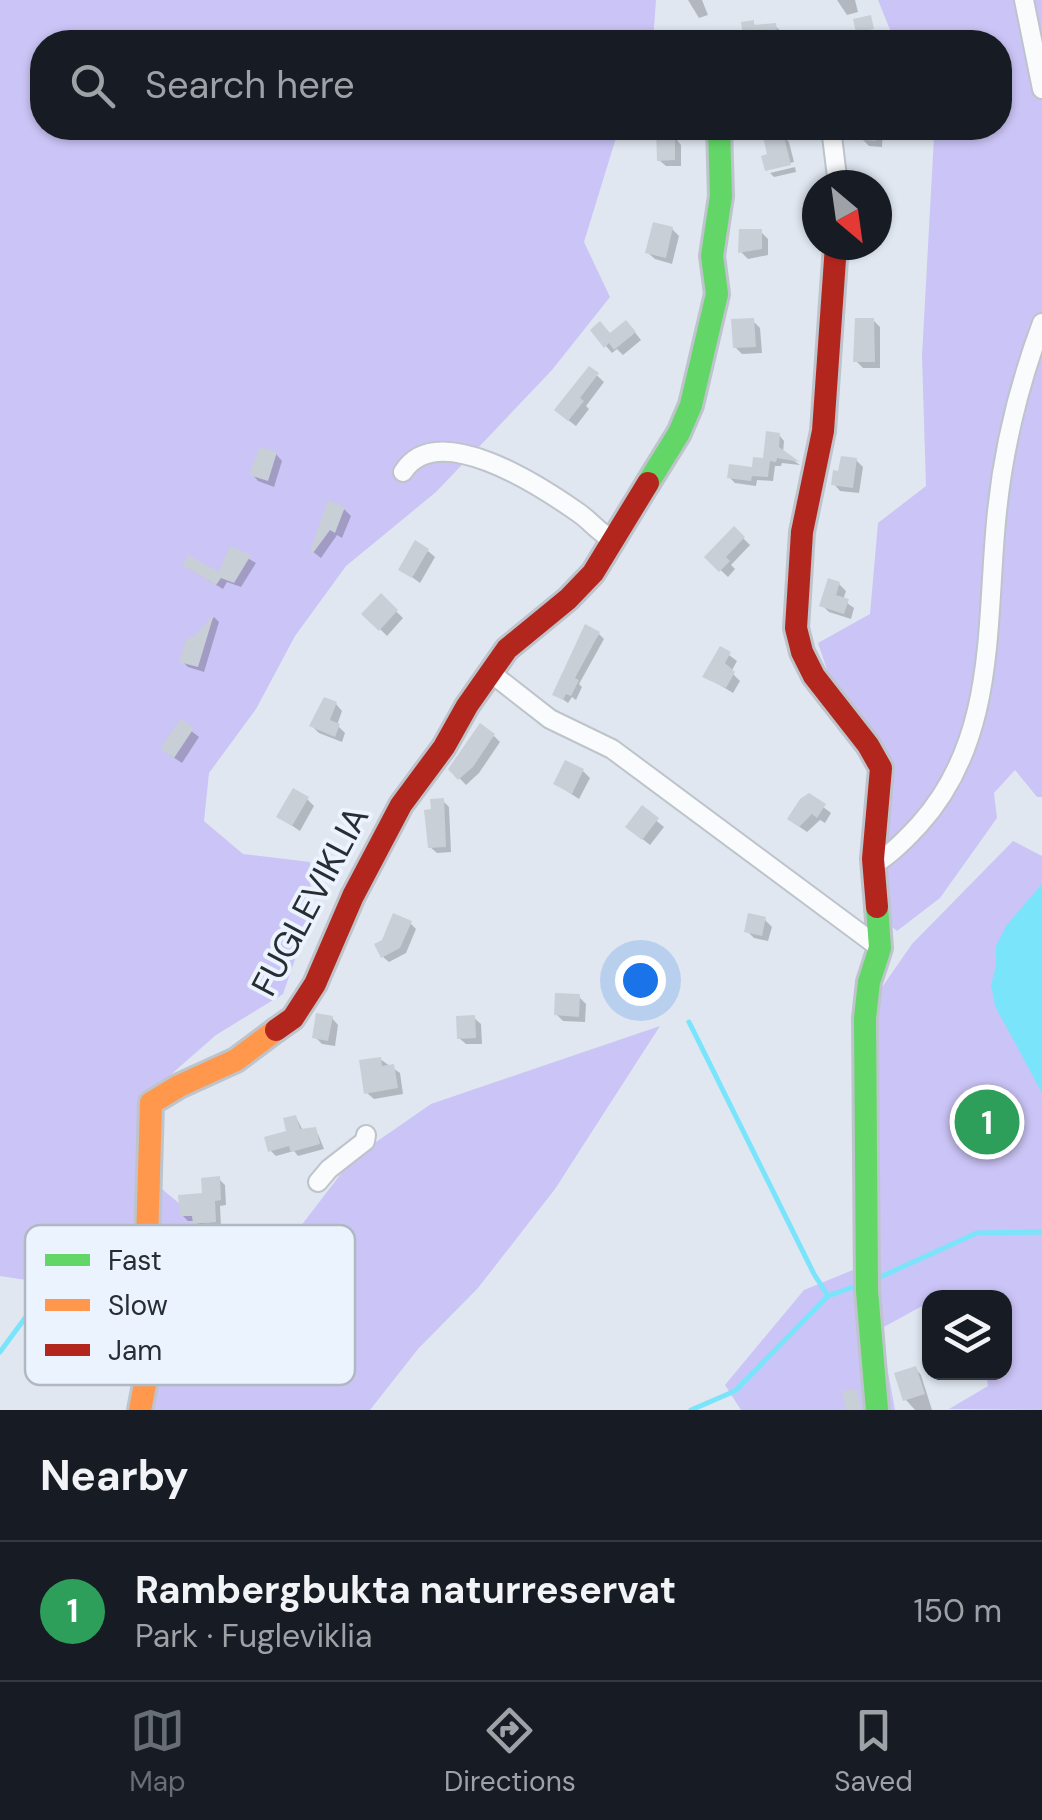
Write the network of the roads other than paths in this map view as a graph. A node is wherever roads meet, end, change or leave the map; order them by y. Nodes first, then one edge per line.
1 (1024, 0) edge
2 (1042, 89) edge
3 (719, 140) edge
4 (833, 140) edge
5 (836, 170) edge
6 (835, 260) edge
7 (1042, 323) edge
8 (404, 472) dead end
9 (612, 540) junction
10 (491, 673) junction
11 (874, 864) junction
12 (880, 948) junction
13 (366, 1136) dead end
14 (318, 1182) dead end
15 (147, 1225) edge
16 (145, 1385) edge
17 (140, 1410) edge
18 (877, 1410) edge

1 - 2 street
3 - 9 street, FUGLEVIKLIA
4 - 5 street
6 - 11 street
7 - 11 street
8 - 9 street
9 - 10 street, FUGLEVIKLIA
10 - 12 street
10 - 15 street, FUGLEVIKLIA
11 - 12 street
12 - 18 street
13 - 14 street
16 - 17 street, FUGLEVIKLIA

